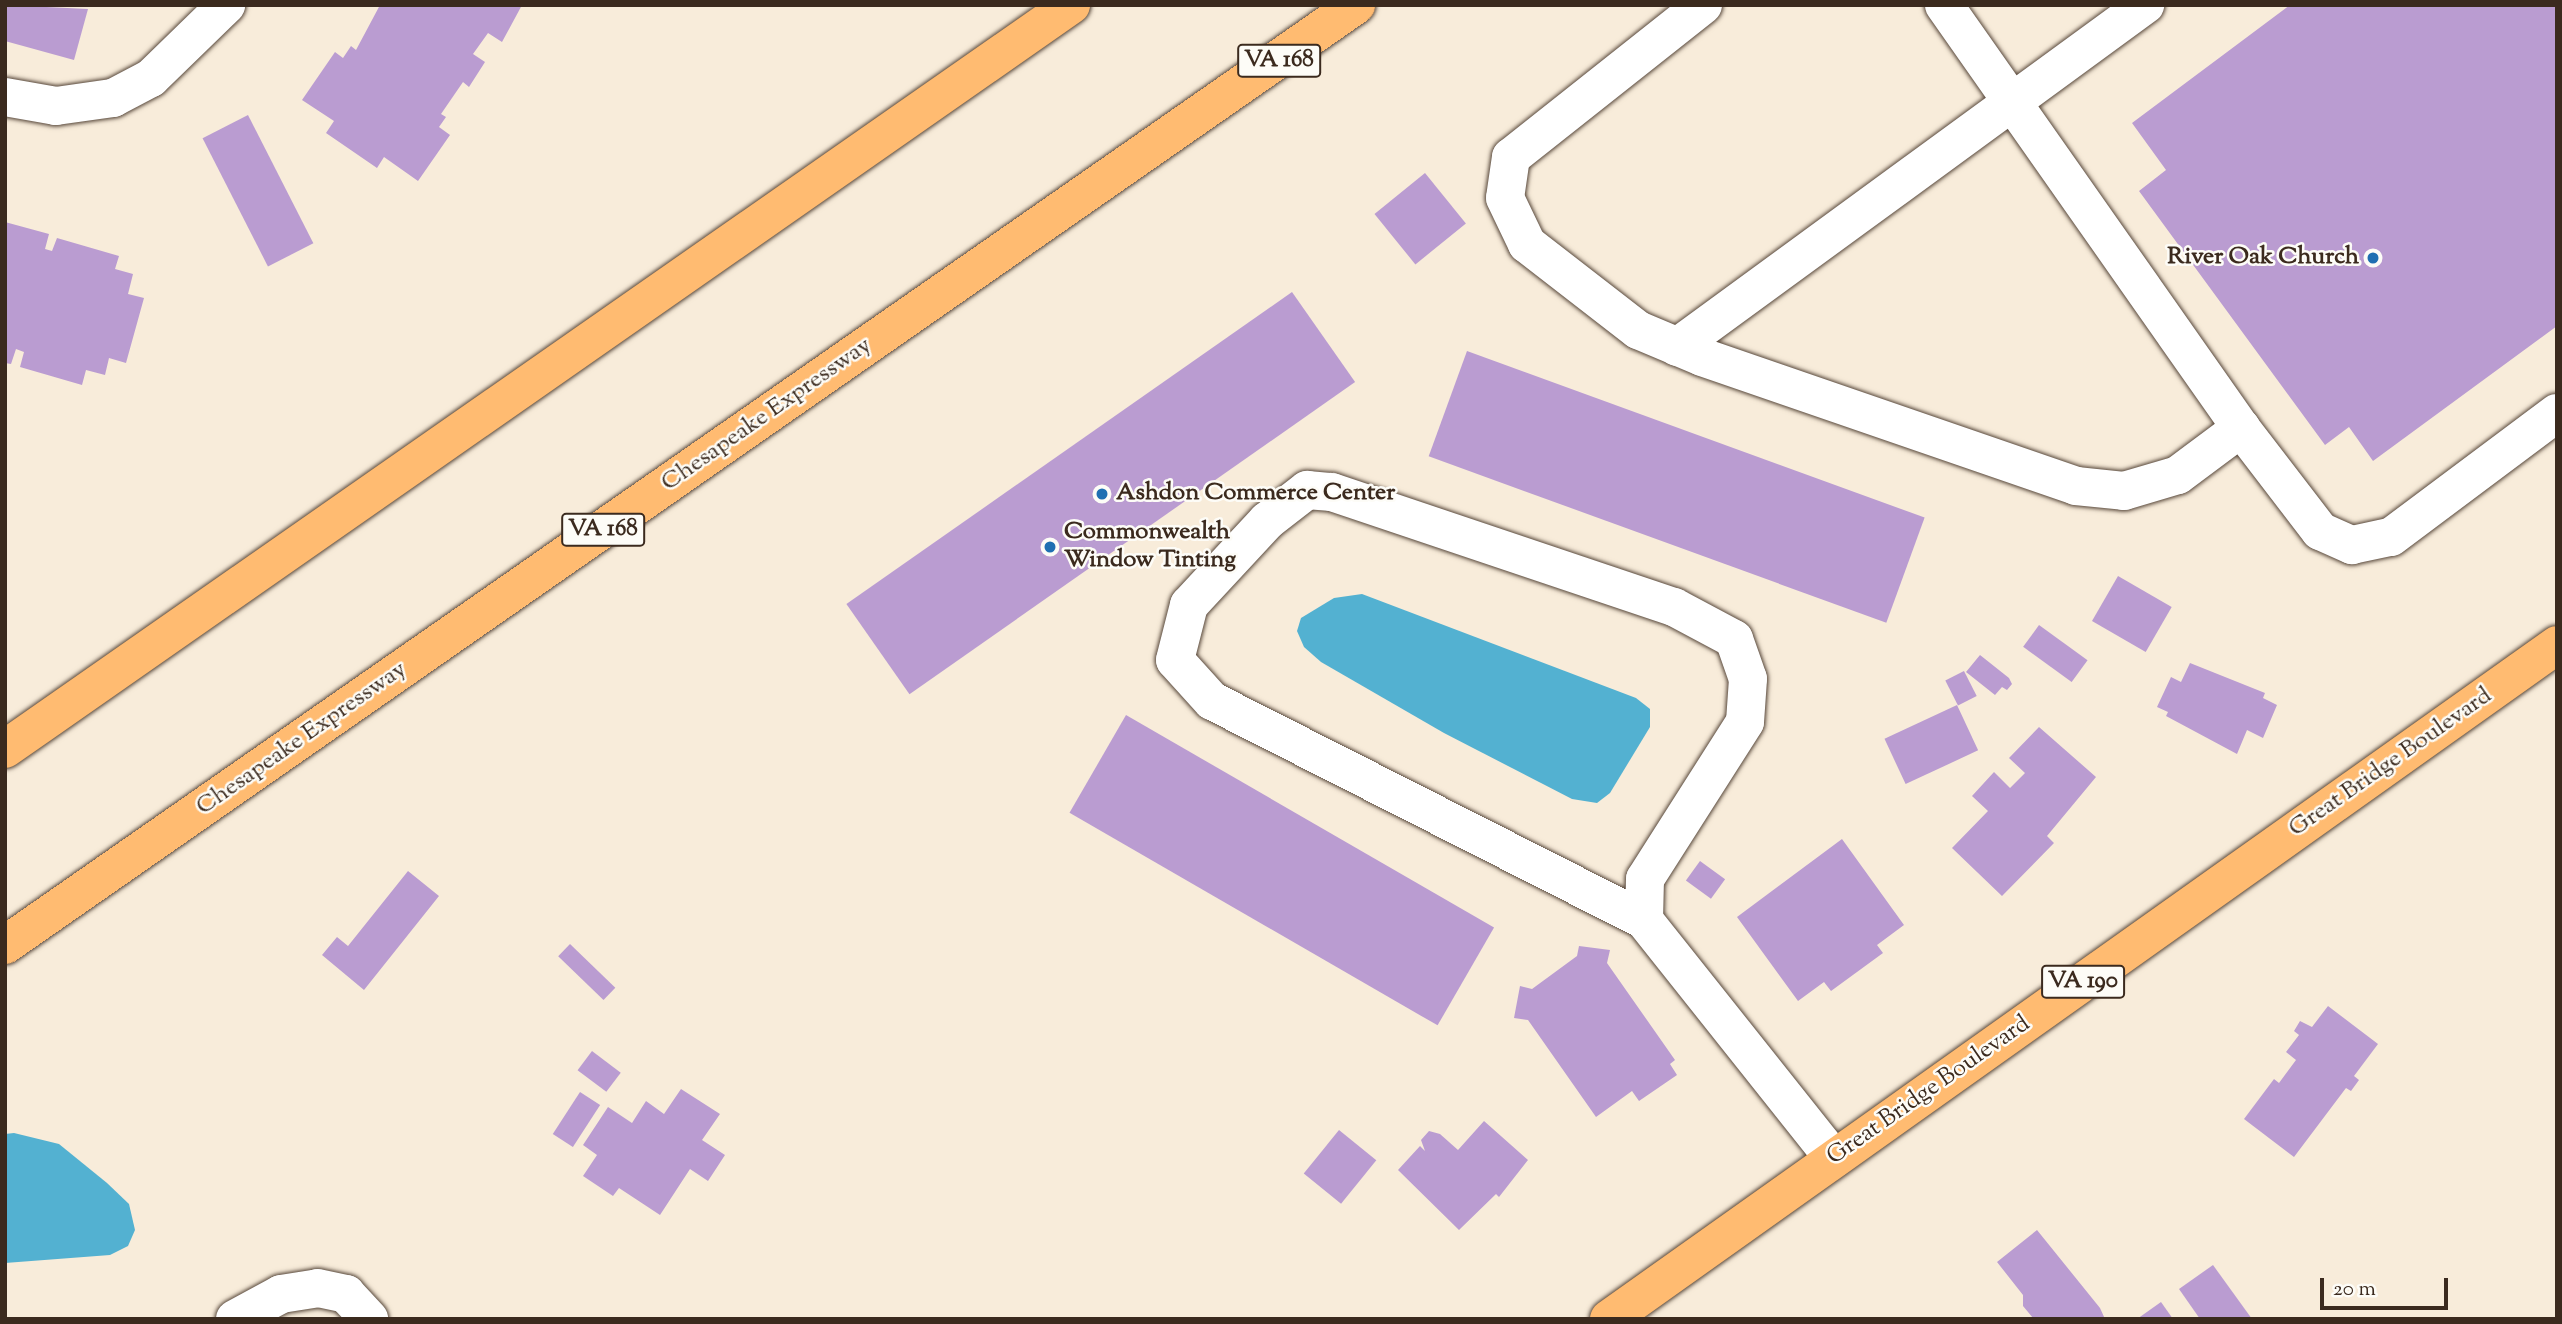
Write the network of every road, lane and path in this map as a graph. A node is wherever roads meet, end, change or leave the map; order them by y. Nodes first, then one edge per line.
1 (226, 5) edge
2 (1071, 5) edge
3 (1356, 5) edge
4 (1703, 5) edge
5 (1944, 5) edge
6 (2145, 5) edge
7 (5, 97) edge
8 (2014, 104) junction
9 (1677, 347) junction
10 (2557, 413) edge
11 (2241, 428) junction
12 (2557, 645) edge
13 (5, 749) edge
14 (1644, 920) junction
15 (5, 944) edge
16 (1833, 1159) junction
17 (235, 1319) edge
18 (369, 1319) edge
19 (1609, 1319) edge

1 - 7 street
2 - 13 main road
3 - 15 main road, Chesapeake Expressway / VA 168
4 - 9 street
5 - 8 street
6 - 8 street
8 - 9 street
8 - 11 street
9 - 11 street
10 - 11 street
12 - 16 main road, Great Bridge Boulevard / VA 190
14 - 14 street
14 - 16 street
16 - 19 main road, Great Bridge Boulevard / VA 190
17 - 18 street

